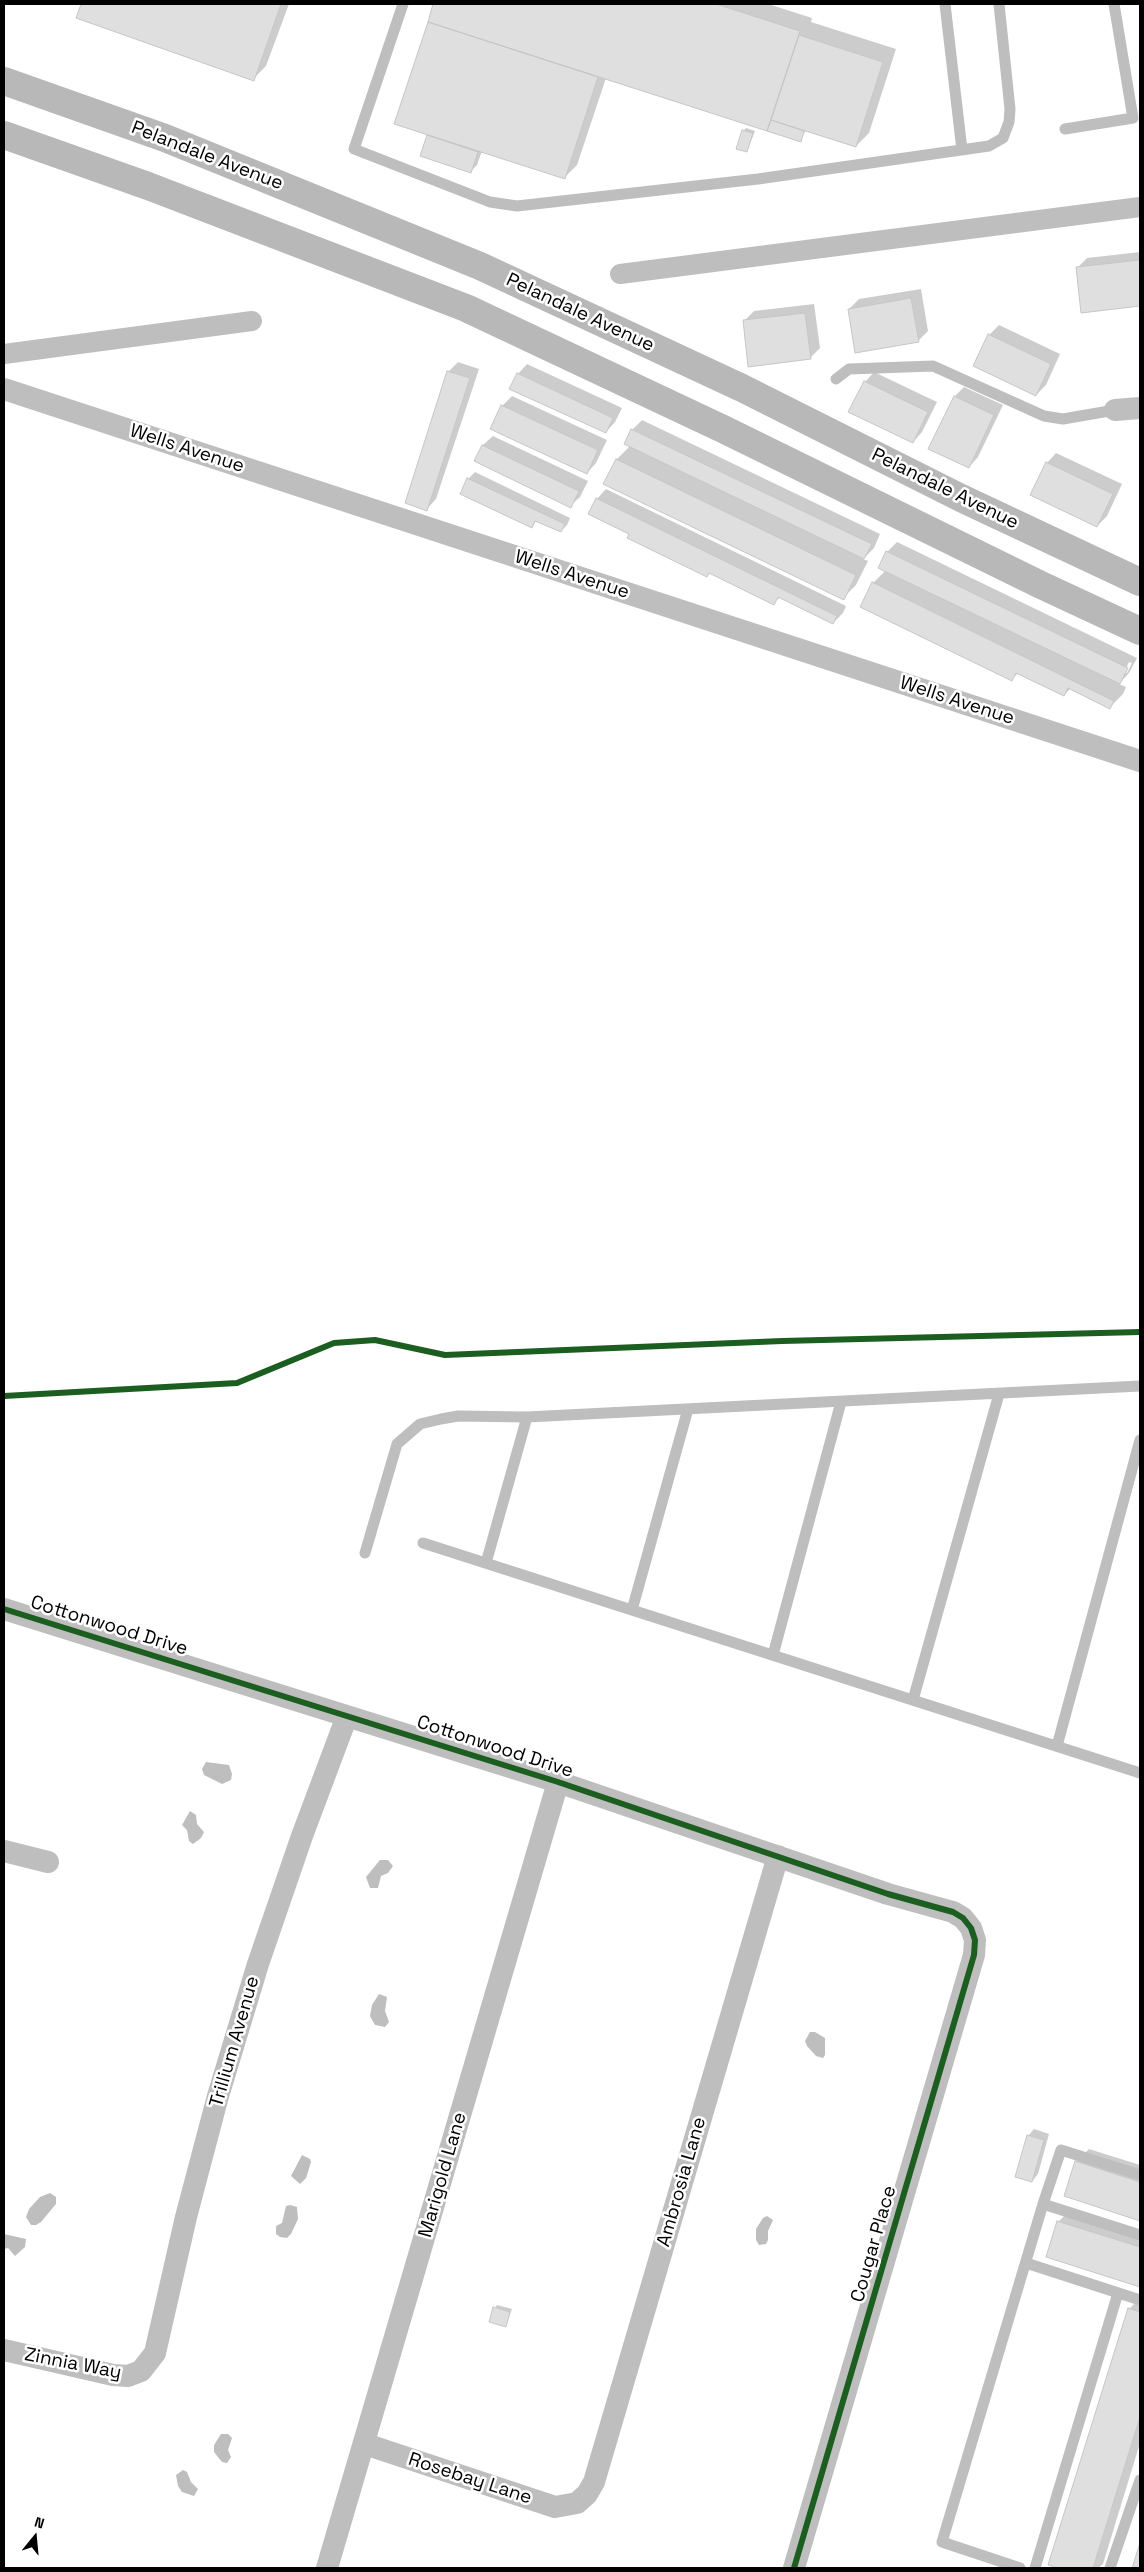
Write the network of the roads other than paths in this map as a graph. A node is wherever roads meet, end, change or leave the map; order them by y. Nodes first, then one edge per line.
1 (404, 4) edge
2 (946, 4) edge
3 (999, 4) edge
4 (1114, 4) edge
5 (4, 81) edge
6 (1065, 129) dead end
7 (4, 135) edge
8 (962, 150) junction
9 (836, 379) dead end
10 (4, 389) edge
11 (1140, 408) edge
12 (1115, 410) joint
13 (1140, 582) edge
14 (1140, 631) edge
15 (1140, 761) edge
16 (1140, 1386) edge
17 (999, 1394) junction
18 (841, 1402) junction
19 (688, 1409) junction
20 (528, 1417) junction
21 (1140, 1440) edge
22 (423, 1543) dead end
23 (365, 1553) dead end
24 (486, 1563) junction
25 (4, 1609) edge
26 (632, 1610) junction
27 (773, 1655) junction
28 (913, 1700) junction
29 (347, 1716) junction
30 (1057, 1746) junction
31 (1140, 1773) edge
32 (558, 1782) junction
33 (4, 1851) edge
34 (778, 1856) junction
35 (48, 1862) dead end
36 (971, 1928) joint
37 (1140, 2175) edge
38 (1043, 2204) junction
39 (1140, 2235) edge
40 (1026, 2263) junction
41 (1118, 2293) junction
42 (1140, 2300) edge
43 (4, 2350) edge
44 (141, 2370) joint
45 (365, 2444) junction
46 (1140, 2480) edge
47 (1138, 2492) edge
48 (577, 2503) joint
49 (327, 2568) edge
50 (794, 2568) edge
51 (1020, 2568) edge
52 (1035, 2568) edge
53 (1110, 2568) edge

1 - 8 lane
2 - 8 lane
3 - 8 lane
4 - 6 lane
5 - 13 main road, Pelandale Avenue
7 - 14 main road
9 - 12 lane
10 - 15 street, Wells Avenue
11 - 12 street
16 - 17 lane
17 - 18 lane
17 - 28 lane
18 - 19 lane
18 - 27 lane
19 - 20 lane
19 - 26 lane
20 - 23 lane
20 - 24 lane
21 - 30 lane
22 - 24 lane
24 - 26 lane
25 - 29 street, Cottonwood Drive
26 - 27 lane
27 - 28 lane
28 - 30 lane
29 - 32 street, Cottonwood Drive
29 - 44 street, Trillium Avenue
30 - 31 lane
32 - 34 street, Cottonwood Drive
32 - 45 street, Marigold Lane
33 - 35 street
34 - 36 street, Cottonwood Drive
34 - 48 street, Ambrosia Lane
36 - 50 street, Cougar Place
37 - 38 lane
38 - 39 lane
38 - 40 lane
40 - 41 lane
40 - 51 lane
41 - 42 lane
41 - 52 lane
43 - 44 street, Zinnia Way
45 - 48 street, Rosebay Lane
45 - 49 street, Marigold Lane
46 - 47 lane
47 - 53 lane

